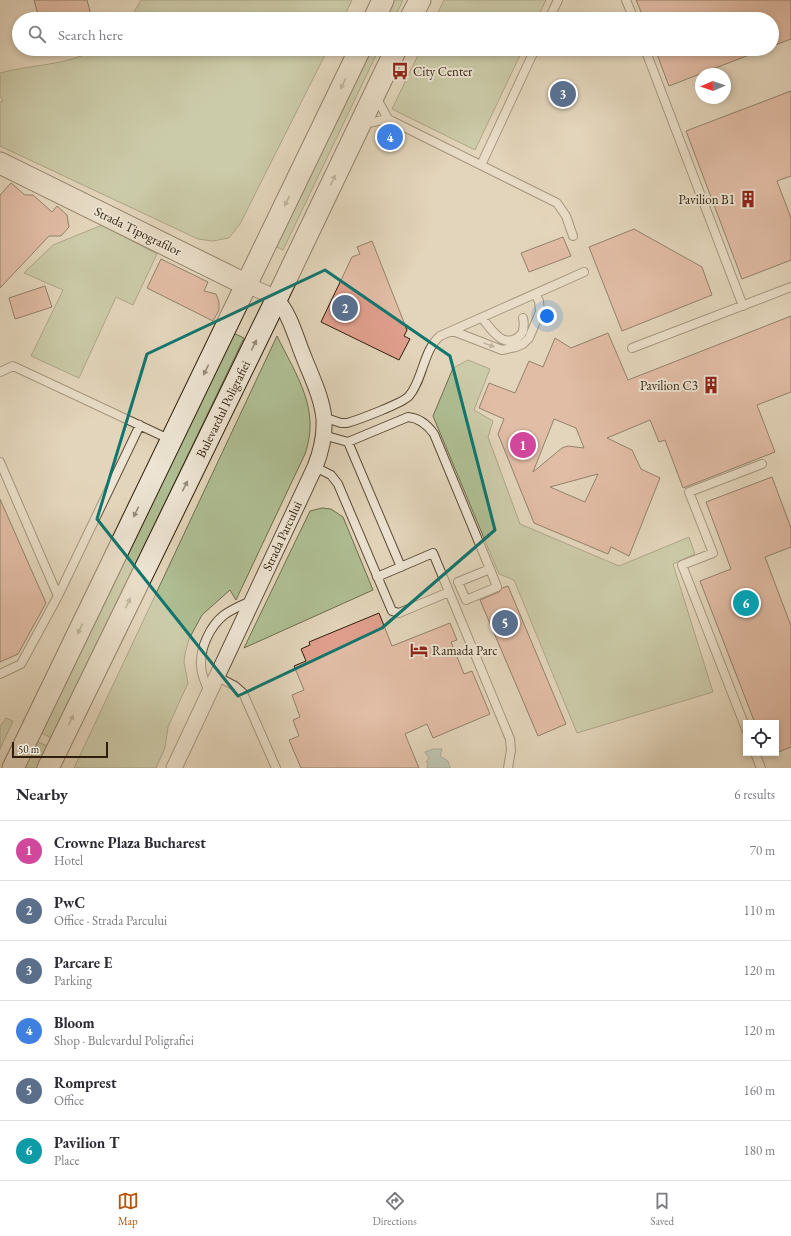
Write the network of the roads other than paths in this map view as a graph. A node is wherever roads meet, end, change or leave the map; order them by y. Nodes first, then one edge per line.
1 (383, 0) edge
2 (420, 0) edge
3 (558, 0) edge
4 (626, 0) edge
5 (377, 12) edge
6 (414, 12) edge
7 (552, 12) edge
8 (631, 12) edge
9 (357, 56) edge
10 (393, 56) edge
11 (532, 56) edge
12 (648, 56) edge
13 (374, 94) junction
14 (388, 119) junction
15 (359, 125) junction
16 (0, 163) edge
17 (481, 166) junction
18 (573, 236) dead end
19 (584, 272) dead end
20 (247, 285) junction
21 (791, 287) edge
22 (536, 294) junction
23 (276, 300) junction
24 (743, 306) junction
25 (482, 318) junction
26 (523, 318) dead end
27 (453, 331) junction
28 (632, 348) dead end
29 (0, 372) edge
30 (323, 417) junction
31 (140, 425) junction
32 (323, 435) junction
33 (172, 440) junction
34 (348, 442) junction
35 (0, 462) edge
36 (762, 464) dead end
37 (315, 467) junction
38 (401, 567) junction
39 (490, 569) junction
40 (377, 577) junction
41 (449, 592) junction
42 (58, 596) junction
43 (252, 600) junction
44 (0, 674) edge
45 (216, 676) junction
46 (209, 692) junction
47 (743, 721) edge
48 (756, 756) edge
49 (13, 768) edge
50 (48, 768) edge
51 (174, 768) edge
52 (276, 768) edge
53 (508, 768) edge
54 (761, 768) edge

1 - 5 main road
2 - 6 main road
3 - 7 lane
4 - 8 lane
9 -> 20 main road
10 - 13 main road, Bulevardul Poligrafiei
11 - 17 lane
12 - 24 lane
13 - 14 lane
13 - 15 main road, Bulevardul Poligrafiei
14 - 15 lane
14 - 17 lane
23 -> 15 main road, Bulevardul Poligrafiei
16 - 20 main road, Strada Tipografilor
17 - 18 lane
19 - 22 lane
20 - 23 street, Strada Tipografilor
20 -> 33 main road
21 - 24 lane
22 - 25 lane
27 -> 22 lane
23 - 30 street, Strada Parcului
50 -> 23 main road, Bulevardul Poligrafiei
24 - 28 lane
25 - 26 lane
25 - 27 lane
27 - 30 lane
29 - 31 lane
30 - 32 street, Strada Parcului
31 - 33 lane
31 - 42 lane
32 - 34 lane
32 - 37 street, Strada Parcului
33 -> 49 main road
34 - 38 lane
34 - 39 lane
35 - 42 lane
36 - 47 lane
37 - 40 lane
37 - 43 street, Strada Parcului
38 - 40 lane
38 - 41 lane
39 - 39 lane
40 - 41 lane
41 - 53 lane
42 - 44 lane
43 - 45 street, Strada Parcului
43 - 46 lane
45 - 46 street, Strada Parcului
45 - 52 lane
46 - 51 street, Strada Parcului
48 - 54 lane

